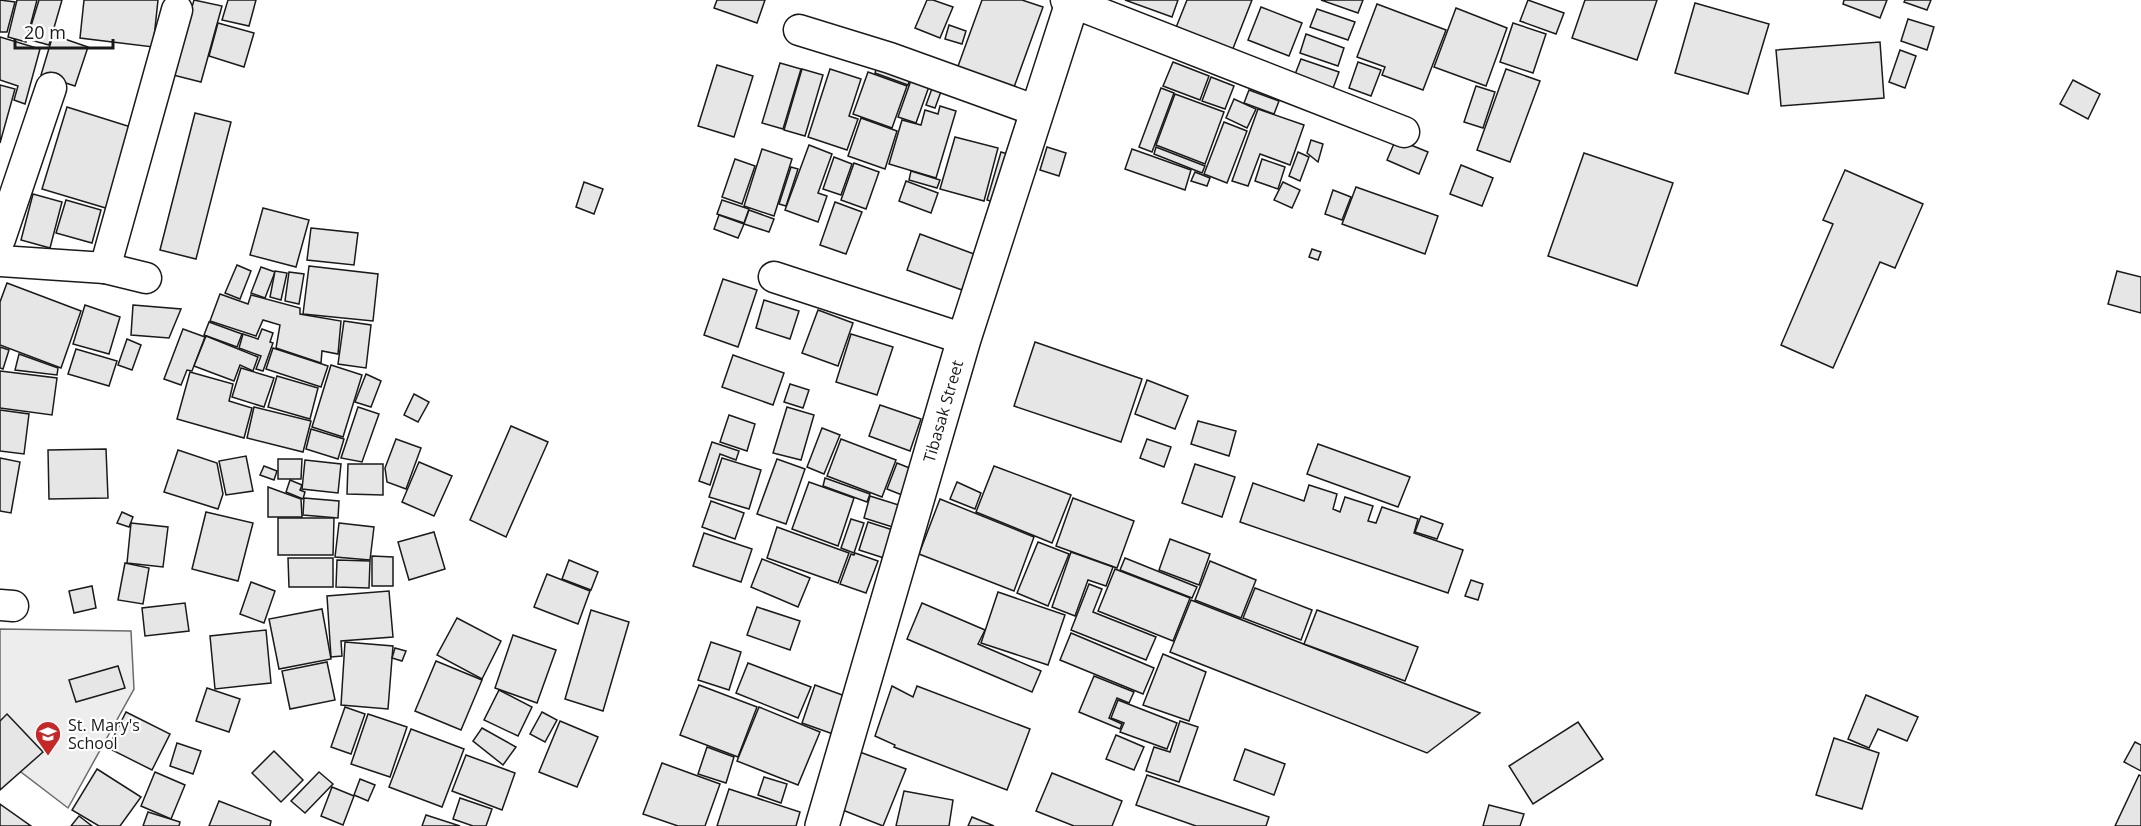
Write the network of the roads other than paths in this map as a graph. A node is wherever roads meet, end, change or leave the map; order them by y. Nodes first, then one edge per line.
1 (1070, 1) edge
2 (177, 10) dead end
3 (799, 30) dead end
4 (51, 88) dead end
5 (1036, 111) junction
6 (1404, 132) dead end
7 (0, 239) edge
8 (0, 261) edge
9 (105, 268) junction
10 (774, 277) dead end
11 (146, 279) dead end
12 (964, 339) junction
13 (822, 826) edge

1 - 5 street, Tibasak Street
1 - 6 street
2 - 9 street
3 - 5 street
4 - 7 street
5 - 12 street, Tibasak Street
8 - 9 street
9 - 11 street
10 - 12 street
12 - 13 street, Tibasak Street

